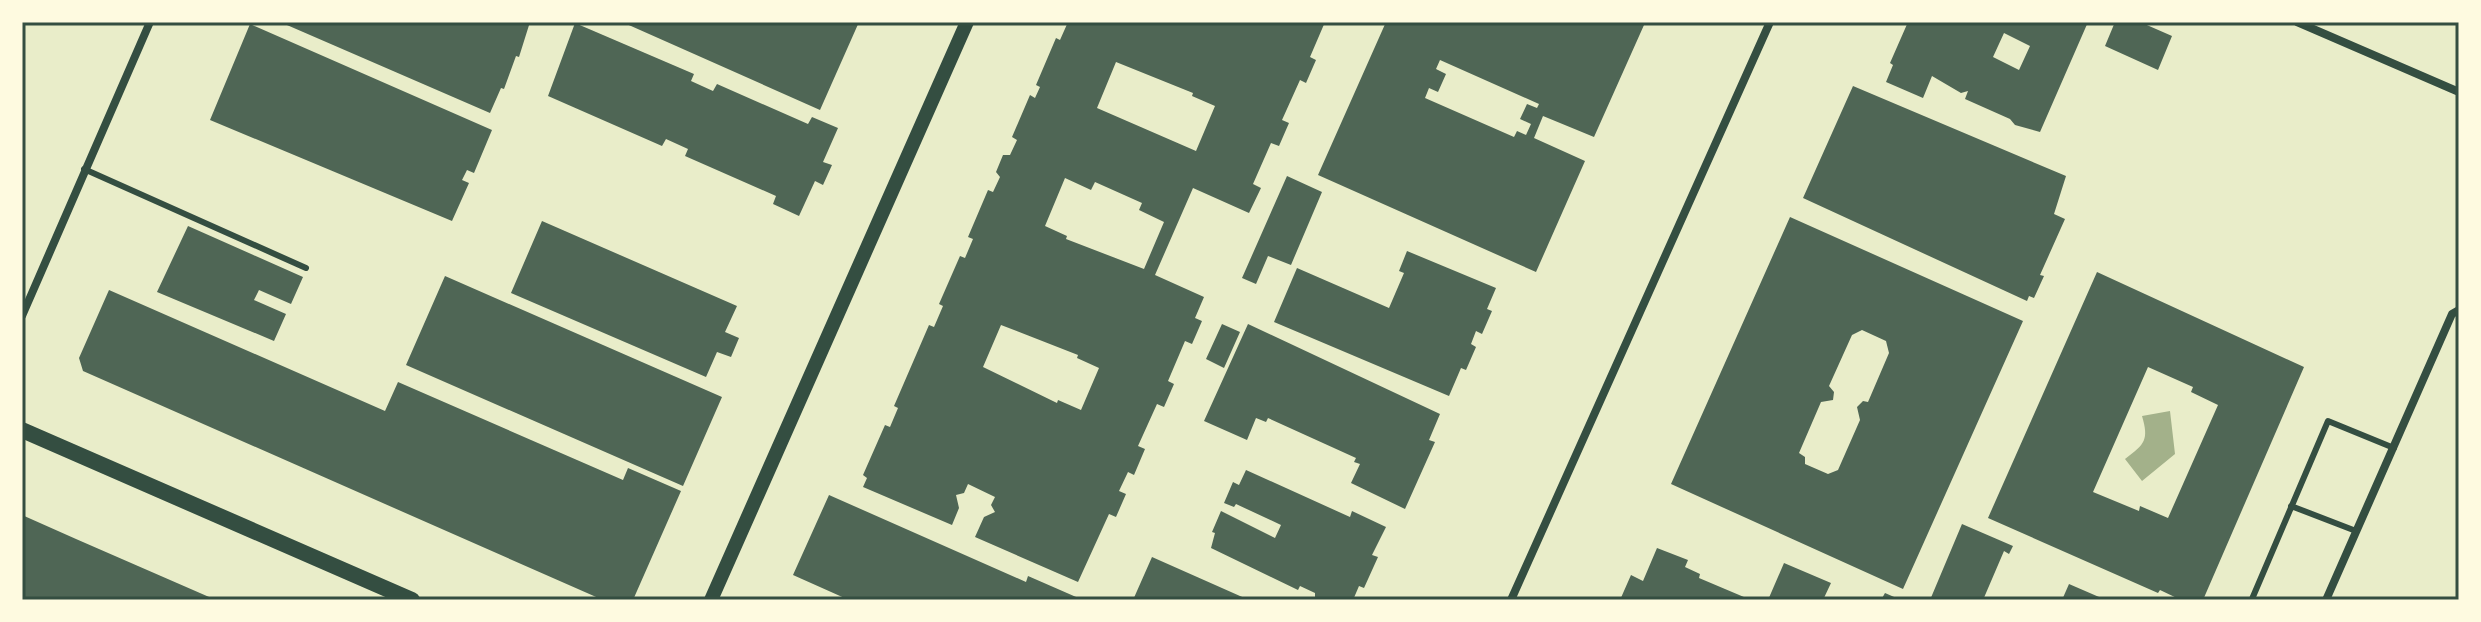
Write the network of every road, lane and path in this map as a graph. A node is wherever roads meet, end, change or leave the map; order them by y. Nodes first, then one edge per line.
1 (150, 22) edge
2 (967, 22) edge
3 (1770, 22) edge
4 (2297, 22) edge
5 (2459, 92) edge
6 (84, 169) junction
7 (306, 268) dead end
8 (2459, 310) edge
9 (22, 316) edge
10 (22, 430) edge
11 (2394, 448) junction
12 (2291, 506) junction
13 (2356, 531) junction
14 (412, 600) edge
15 (711, 600) edge
16 (1511, 600) edge
17 (2255, 600) edge
18 (2326, 600) edge

1 - 6 street
2 - 15 street
3 - 16 street
4 - 5 street
6 - 7 lane
6 - 9 street
8 - 11 street
10 - 14 main road
11 - 12 lane
11 - 13 street
12 - 13 lane
12 - 17 lane
13 - 18 street

